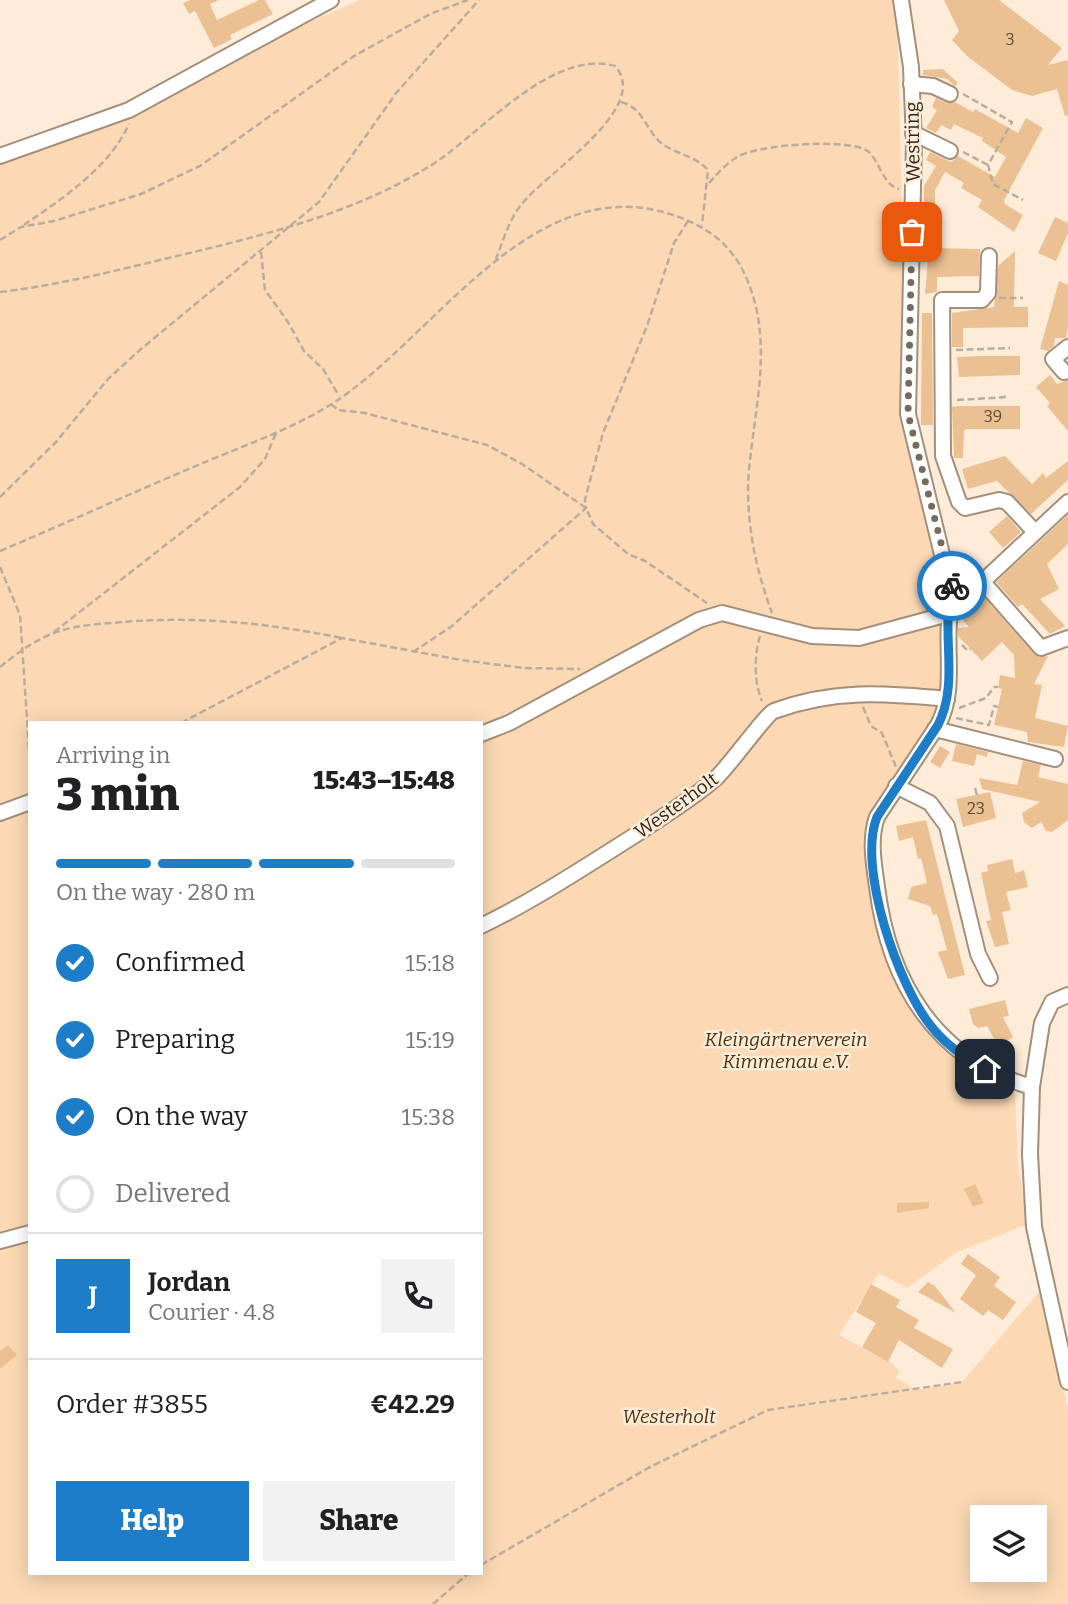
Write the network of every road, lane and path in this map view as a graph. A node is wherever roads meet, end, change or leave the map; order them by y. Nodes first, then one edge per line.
1 (331, 0) edge
2 (468, 0) edge
3 (479, 0) edge
4 (901, 0) edge
5 (911, 84) junction
6 (950, 94) joint
7 (621, 102) junction
8 (129, 110) junction
9 (913, 133) junction
10 (950, 152) joint
11 (0, 156) edge
12 (988, 165) junction
13 (709, 183) junction
14 (913, 189) junction
15 (1023, 200) dead end
16 (689, 220) junction
17 (294, 225) junction
18 (702, 226) junction
19 (21, 227) junction
20 (0, 240) edge
21 (261, 252) junction
22 (989, 256) dead end
23 (496, 259) junction
24 (0, 292) edge
25 (1023, 299) dead end
26 (982, 300) junction
27 (1068, 347) edge
28 (1010, 348) dead end
29 (943, 350) junction
30 (1064, 372) dead end
31 (340, 397) junction
32 (1007, 397) dead end
33 (943, 400) junction
34 (331, 404) junction
35 (276, 432) junction
36 (0, 496) edge
37 (1068, 502) edge
38 (586, 508) junction
39 (1035, 532) junction
40 (0, 551) edge
41 (0, 567) edge
42 (983, 582) junction
43 (722, 613) junction
44 (948, 614) junction
45 (771, 625) junction
46 (52, 634) junction
47 (342, 638) junction
48 (1068, 638) edge
49 (24, 648) junction
50 (413, 652) junction
51 (0, 667) edge
52 (583, 670) dead end
53 (998, 687) dead end
54 (858, 694) junction
55 (949, 702) junction
56 (998, 707) dead end
57 (770, 712) junction
58 (948, 716) dead end
59 (185, 721) edge
60 (28, 725) edge
61 (935, 729) junction
62 (483, 733) edge
63 (1055, 759) dead end
64 (899, 780) junction
65 (975, 788) dead end
66 (977, 795) dead end
67 (28, 803) edge
68 (0, 813) edge
69 (483, 925) edge
70 (990, 978) dead end
71 (1068, 995) edge
72 (1032, 1087) junction
73 (28, 1234) edge
74 (0, 1241) edge
75 (962, 1382) dead end
76 (1068, 1382) edge
77 (483, 1564) edge
78 (467, 1575) edge
79 (433, 1604) edge

1 - 8 street
2 - 19 path
3 - 17 path
4 - 5 street, Westring
5 - 6 street
5 - 9 street, Westring
6 - 12 path
7 - 13 path
7 - 17 path
7 - 23 path
8 - 11 street
8 - 19 path
9 - 10 street
9 - 14 street, Westring
10 - 12 path
12 - 15 path
13 - 14 path
13 - 18 path
14 - 44 street, Westring
16 - 18 path
16 - 23 path
16 - 38 path
17 - 21 path
17 - 24 path
18 - 45 path
19 - 20 path
21 - 31 path
21 - 36 path
22 - 26 street
23 - 31 path
25 - 26 path
26 - 29 street
27 - 30 street
28 - 29 path
29 - 33 street
31 - 34 path
32 - 33 path
33 - 39 street
34 - 35 path
34 - 38 path
35 - 40 path
35 - 46 path
37 - 39 street
38 - 43 path
38 - 50 path
39 - 42 street
41 - 49 path
42 - 44 street
42 - 48 street
43 - 45 street
43 - 62 street
44 - 45 street
44 - 55 street, Westring
45 - 57 path
46 - 47 path
46 - 49 path
47 - 50 path
47 - 59 path
49 - 51 path
49 - 60 path
50 - 52 path
53 - 55 path
54 - 55 street
54 - 57 street
54 - 64 path
55 - 61 street
56 - 58 path
57 - 69 street, Westerholt
61 - 63 street
61 - 64 street
64 - 70 street
64 - 72 street
65 - 66 path
67 - 68 street
71 - 72 street
72 - 76 street
73 - 74 street
75 - 77 path
78 - 79 path

